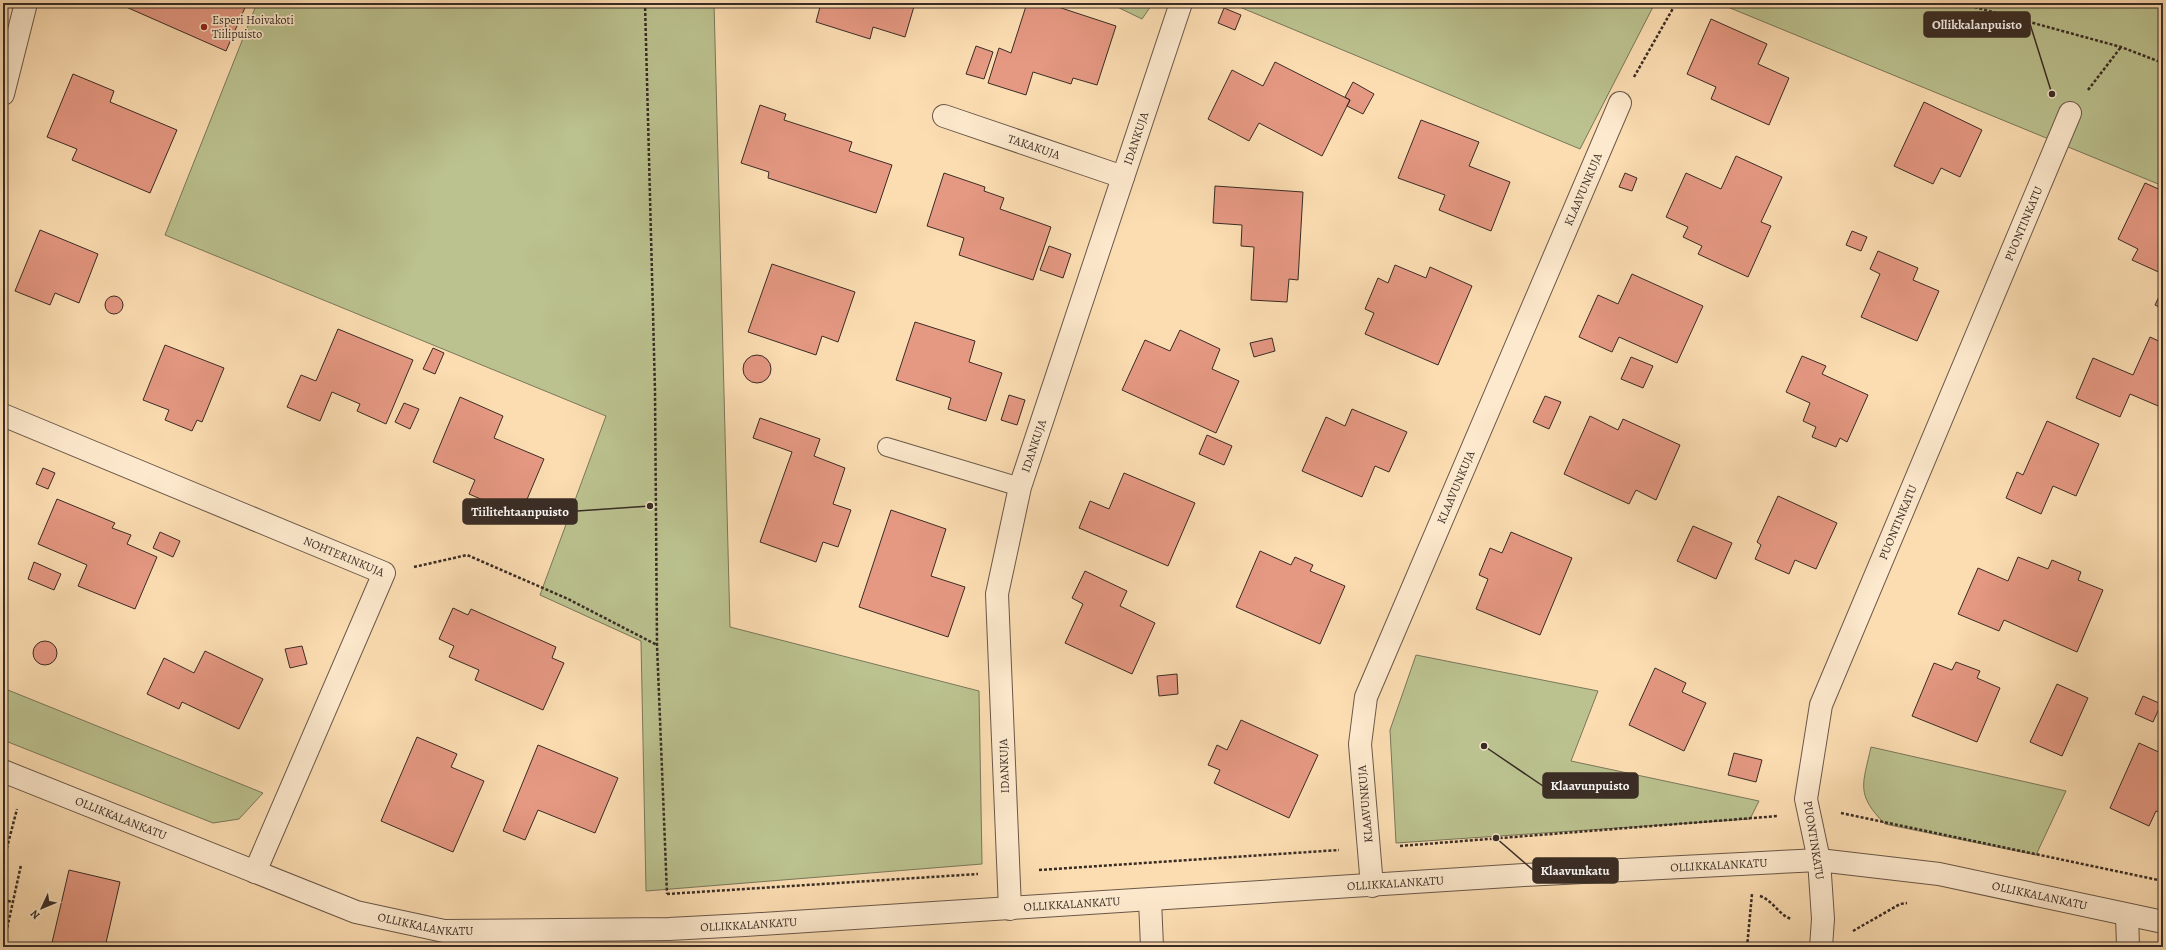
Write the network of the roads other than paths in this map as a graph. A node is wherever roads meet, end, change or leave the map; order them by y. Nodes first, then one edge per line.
1 (26, 3) edge
2 (1181, 3) edge
3 (3, 94) edge
4 (1620, 103) road end
5 (2070, 113) road end
6 (944, 116) dead end
7 (1123, 177) junction
8 (3, 415) edge
9 (887, 447) dead end
10 (1020, 487) junction
11 (3, 771) edge
12 (1819, 860) junction
13 (255, 872) junction
14 (1372, 886) junction
15 (1150, 900) junction
16 (1010, 909) junction
17 (2128, 915) junction
18 (2163, 922) edge
19 (1152, 947) edge
20 (1821, 947) edge
21 (2128, 947) edge

1 - 3 street
2 - 7 street, IDANKUJA
4 - 14 street, KLAAVUNKUJA
5 - 12 street, PUONTINKATU
6 - 7 street, TAKAKUJA
7 - 10 street, IDANKUJA
8 - 13 street, NOHTERINKUJA
9 - 10 lane
10 - 16 street, IDANKUJA
11 - 13 street, OLLIKKALANKATU
12 - 14 street, OLLIKKALANKATU
12 - 17 street, OLLIKKALANKATU
12 - 20 street, PUONTINKATU
13 - 16 street, OLLIKKALANKATU
14 - 15 street, OLLIKKALANKATU
15 - 16 street, OLLIKKALANKATU
15 - 19 street
17 - 18 street, OLLIKKALANKATU
17 - 21 street

